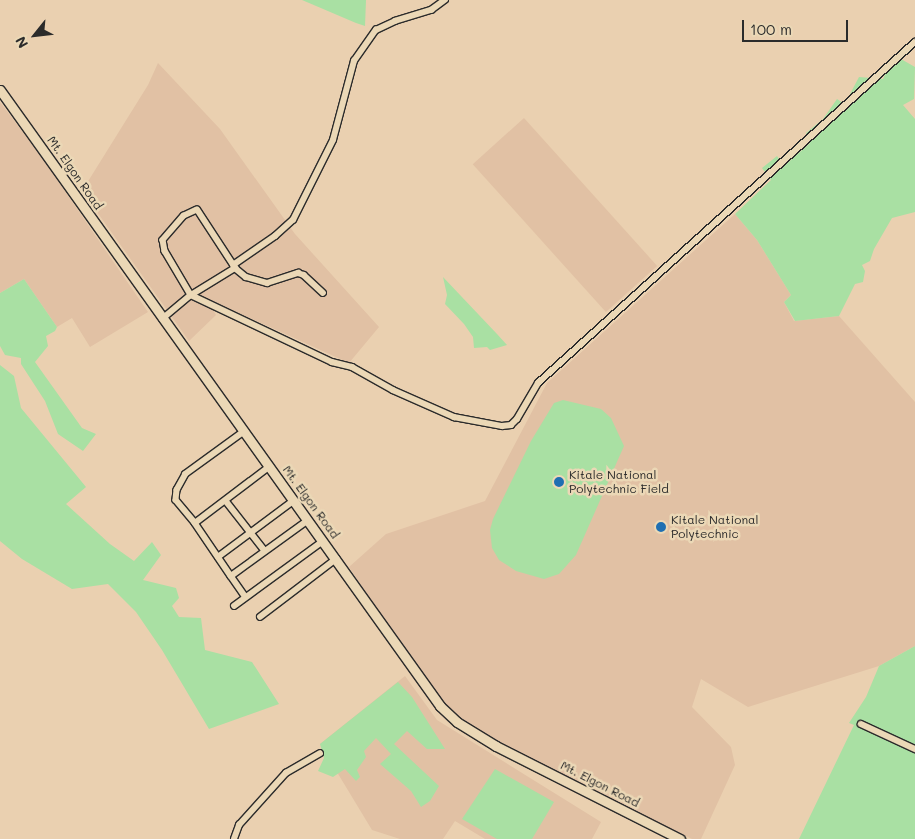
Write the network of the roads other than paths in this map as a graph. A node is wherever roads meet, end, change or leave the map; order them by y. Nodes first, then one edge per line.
1 (445, 0) edge
2 (915, 42) edge
3 (0, 90) edge
4 (234, 266) junction
5 (323, 293) dead end
6 (191, 295) junction
7 (162, 319) junction
8 (244, 432) junction
9 (270, 466) junction
10 (226, 501) junction
11 (293, 501) junction
12 (307, 521) junction
13 (195, 523) junction
14 (251, 532) junction
15 (324, 541) junction
16 (265, 551) junction
17 (218, 557) junction
18 (336, 559) junction
19 (231, 576) junction
20 (245, 596) junction
21 (234, 606) dead end
22 (260, 617) dead end
23 (861, 724) dead end
24 (915, 749) edge
25 (320, 753) dead end
26 (234, 839) edge
27 (680, 839) edge

1 - 4 street
2 - 6 street
3 - 7 street, Mt. Elgon Road
4 - 5 street
4 - 6 street
4 - 6 street
6 - 7 street
7 - 8 street, Mt. Elgon Road
8 - 9 street, Mt. Elgon Road
8 - 13 street
9 - 10 street
9 - 11 street, Mt. Elgon Road
10 - 13 street
10 - 14 street
11 - 12 street, Mt. Elgon Road
11 - 14 street
12 - 15 street, Mt. Elgon Road
12 - 16 street
13 - 17 street
14 - 16 street
14 - 17 street
15 - 18 street, Mt. Elgon Road
15 - 20 street
16 - 19 street
17 - 19 street
18 - 22 street
18 - 27 street, Mt. Elgon Road
19 - 20 street
20 - 21 street
23 - 24 street
25 - 26 street

